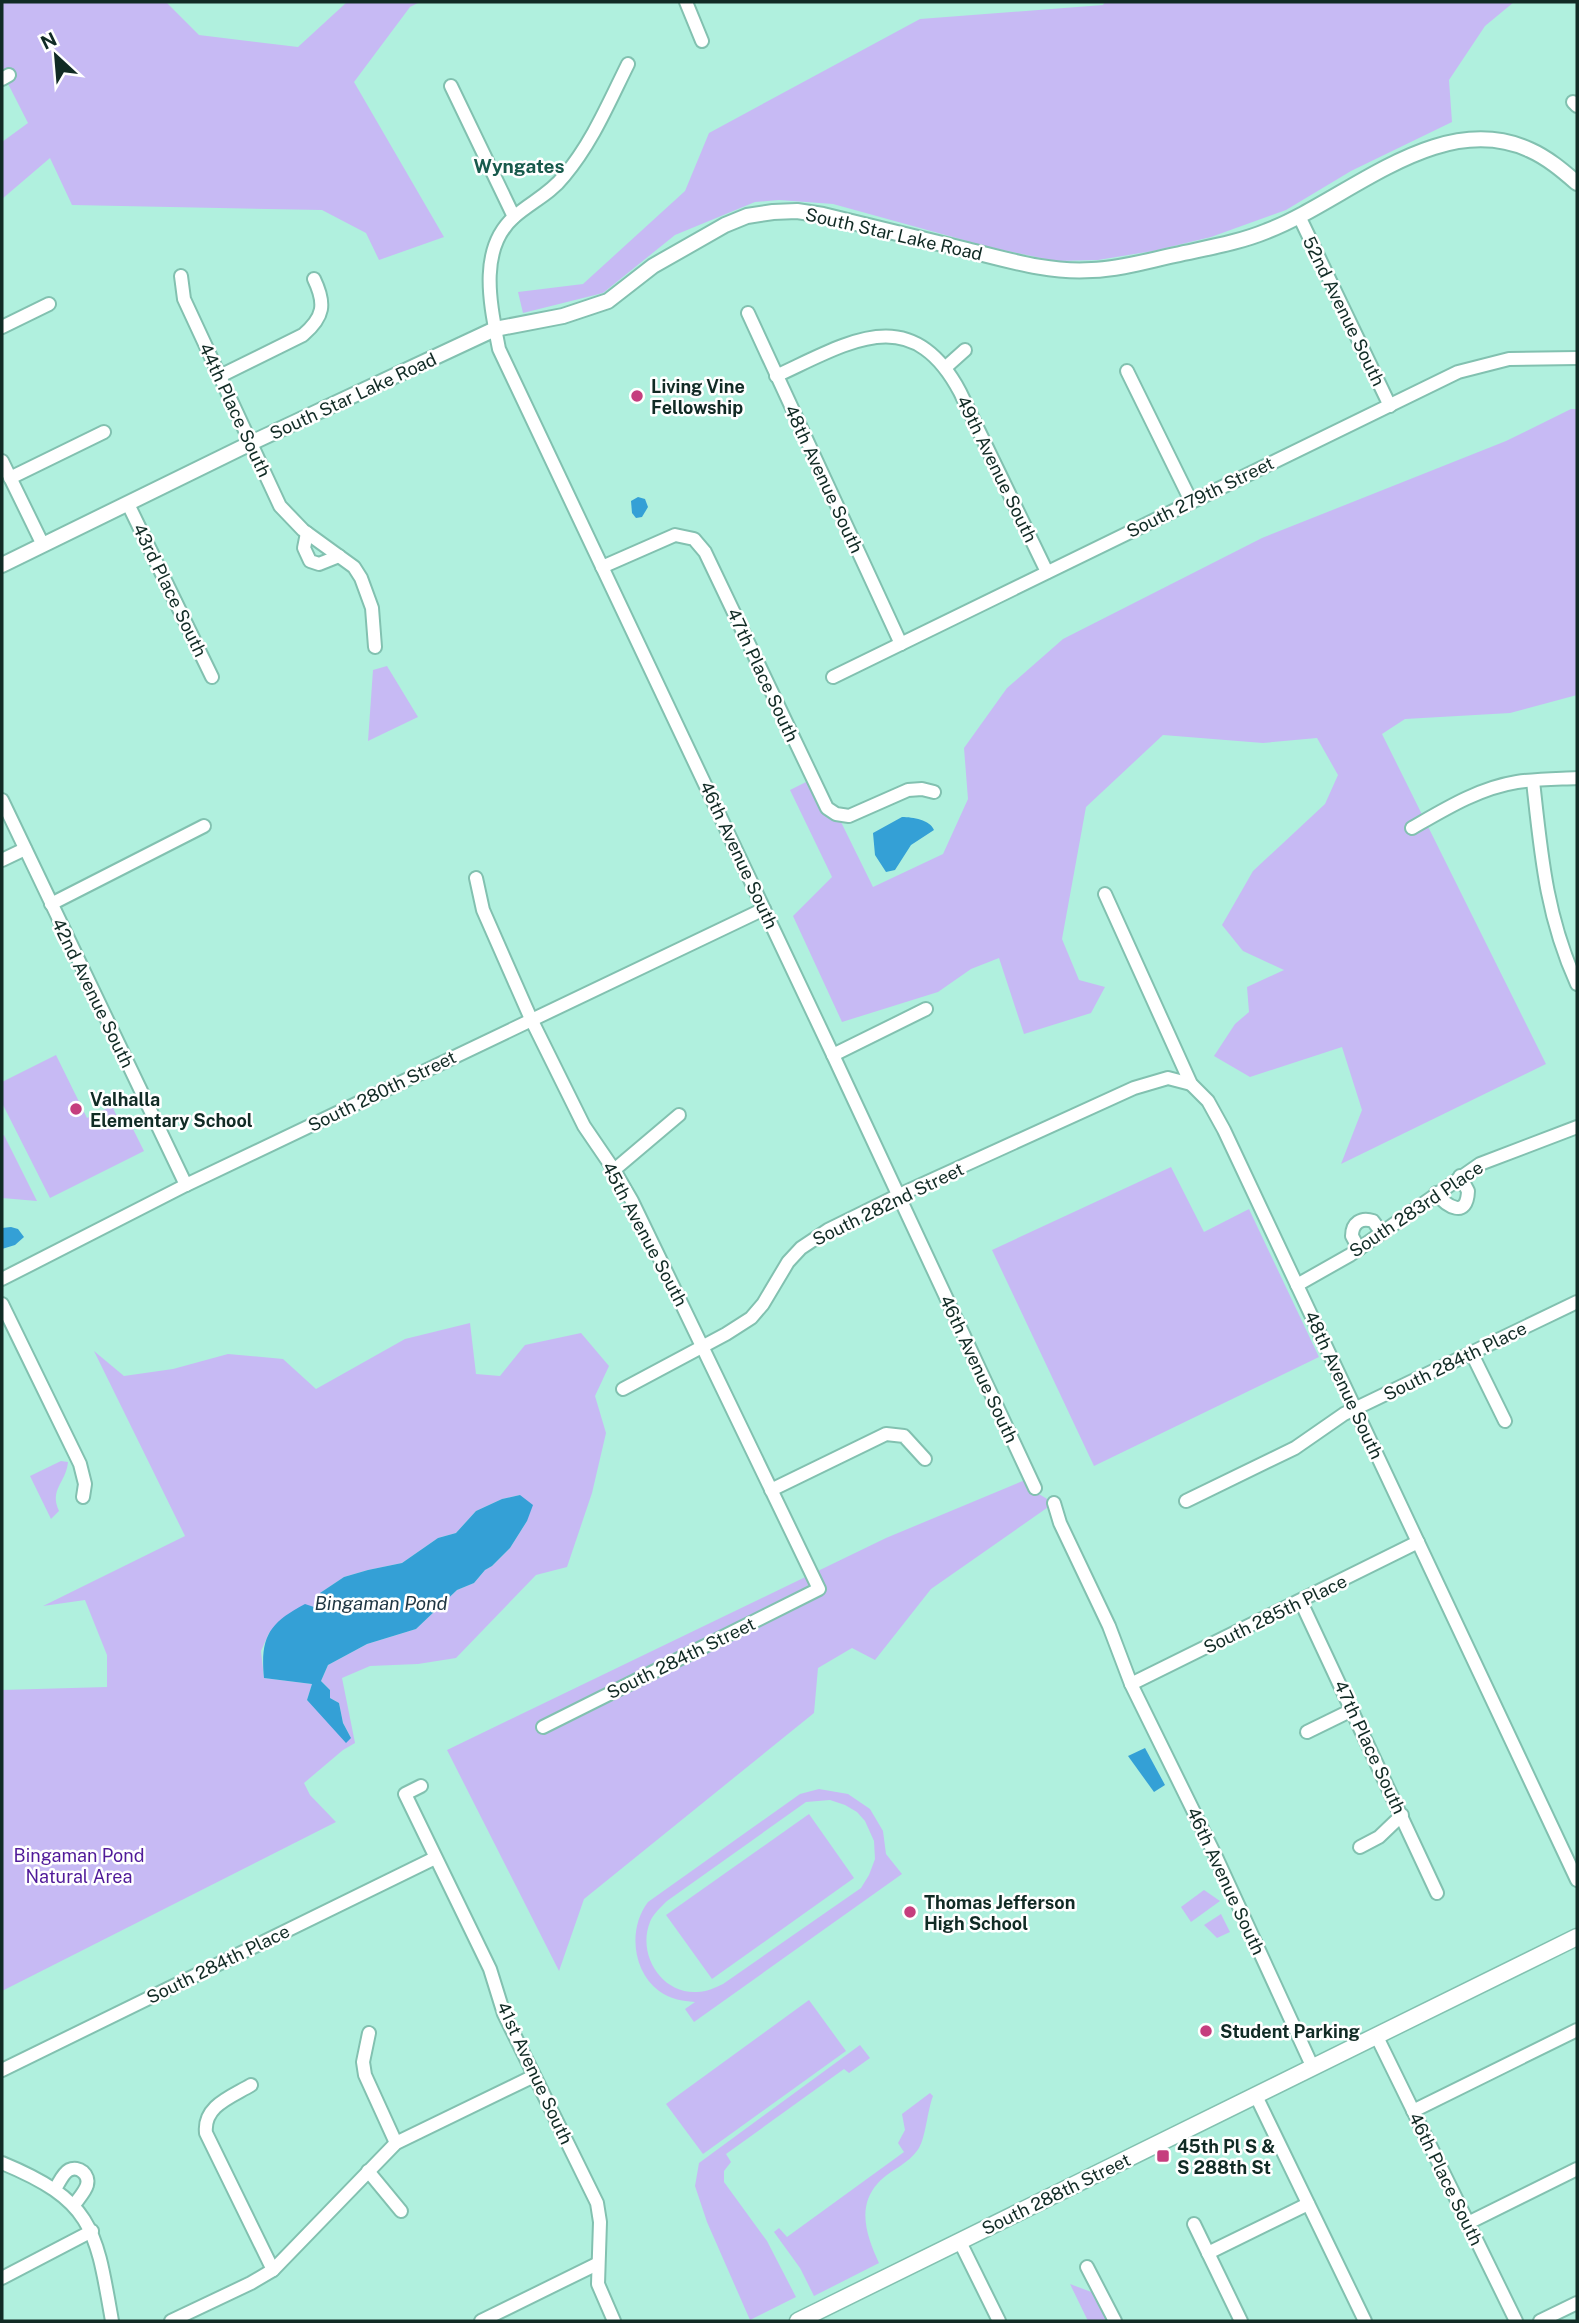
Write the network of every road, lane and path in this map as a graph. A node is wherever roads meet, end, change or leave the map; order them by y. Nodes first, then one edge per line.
1 (686, 2) edge
2 (702, 41) dead end
3 (628, 64) dead end
4 (451, 86) dead end
5 (1577, 184) edge
6 (1299, 216) junction
7 (514, 217) junction
8 (181, 276) dead end
9 (314, 279) dead end
10 (49, 304) dead end
11 (748, 313) dead end
12 (2, 327) edge
13 (495, 329) junction
14 (965, 350) dead end
15 (1577, 359) edge
16 (946, 367) junction
17 (1128, 371) dead end
18 (220, 376) junction
19 (776, 376) junction
20 (1390, 406) junction
21 (104, 432) dead end
22 (251, 443) junction
23 (2, 461) edge
24 (8, 483) edge
25 (1191, 501) junction
26 (128, 504) junction
27 (307, 533) junction
28 (43, 545) junction
29 (339, 556) junction
30 (2, 565) edge
31 (602, 567) junction
32 (1047, 572) junction
33 (901, 644) junction
34 (375, 647) dead end
35 (212, 677) dead end
36 (833, 677) dead end
37 (1577, 778) edge
38 (1533, 781) junction
39 (934, 792) dead end
40 (2, 800) edge
41 (204, 826) dead end
42 (1412, 828) dead end
43 (25, 849) junction
44 (2, 860) edge
45 (476, 878) dead end
46 (1105, 894) dead end
47 (51, 904) junction
48 (764, 909) junction
49 (1577, 984) edge
50 (926, 1009) dead end
51 (531, 1019) junction
52 (833, 1055) junction
53 (1191, 1084) junction
54 (678, 1115) dead end
55 (1577, 1127) edge
56 (614, 1170) junction
57 (1460, 1176) junction
58 (186, 1185) junction
59 (1436, 1193) junction
60 (899, 1195) junction
61 (1382, 1233) junction
62 (1359, 1249) junction
63 (2, 1279) edge
64 (1297, 1285) junction
65 (1577, 1302) edge
66 (2, 1304) edge
67 (704, 1346) junction
68 (1472, 1354) junction
69 (622, 1389) dead end
70 (1355, 1409) junction
71 (1505, 1421) dead end
72 (925, 1459) dead end
73 (1035, 1488) dead end
74 (771, 1490) junction
75 (83, 1497) dead end
76 (1186, 1501) dead end
77 (1054, 1503) dead end
78 (1418, 1542) junction
79 (819, 1589) joint
80 (1301, 1602) junction
81 (1130, 1684) junction
82 (1352, 1710) junction
83 (543, 1727) dead end
84 (1307, 1732) dead end
85 (421, 1786) dead end
86 (1402, 1815) junction
87 (1360, 1847) dead end
88 (435, 1858) junction
89 (1577, 1880) edge
90 (1437, 1893) dead end
91 (1577, 1937) edge
92 (1577, 2030) edge
93 (369, 2034) dead end
94 (1377, 2036) junction
95 (1313, 2068) junction
96 (2, 2070) edge
97 (534, 2076) junction
98 (251, 2085) dead end
99 (1256, 2096) junction
100 (1413, 2111) junction
101 (396, 2143) junction
102 (2, 2163) edge
103 (1577, 2169) edge
104 (368, 2171) junction
105 (55, 2189) junction
106 (1308, 2204) junction
107 (74, 2205) junction
108 (401, 2211) dead end
109 (1468, 2223) junction
110 (1194, 2224) dead end
111 (92, 2231) junction
112 (960, 2242) junction
113 (1208, 2253) junction
114 (597, 2264) junction
115 (1087, 2267) dead end
116 (273, 2270) junction
117 (2, 2278) edge
118 (1577, 2303) edge
119 (112, 2321) edge
120 (170, 2321) edge
121 (481, 2321) edge
122 (614, 2321) edge
123 (798, 2321) edge
124 (999, 2321) edge
125 (1115, 2321) edge
126 (1241, 2321) edge
127 (1365, 2321) edge
128 (1516, 2321) edge
129 (1539, 2321) edge

1 - 2 street
3 - 7 street
4 - 7 street
5 - 6 street, South Star Lake Road
6 - 13 street, South Star Lake Road
6 - 20 street, 52nd Avenue South
7 - 13 street, 46th Avenue South
8 - 18 street, 44th Place South
9 - 18 street
10 - 12 street
11 - 19 street, 48th Avenue South
13 - 22 street, South Star Lake Road
13 - 31 street, 46th Avenue South
14 - 16 street
15 - 20 street, South 279th Street
16 - 19 street, 49th Avenue South
16 - 32 street, 49th Avenue South
17 - 25 street
18 - 22 street, 44th Place South
19 - 33 street, 48th Avenue South
20 - 25 street, South 279th Street
21 - 24 street
22 - 26 street, South Star Lake Road
22 - 27 street, 44th Place South
23 - 24 street
24 - 28 street
25 - 32 street, South 279th Street
26 - 28 street, South Star Lake Road
26 - 35 street, 43rd Place South
27 - 29 street, 44th Place South
27 - 29 street, 44th Place South
28 - 30 street, South Star Lake Road
29 - 34 street, 44th Place South
31 - 39 street, 47th Place South
31 - 48 street, 46th Avenue South
32 - 33 street, South 279th Street
33 - 36 street, South 279th Street
37 - 38 street
38 - 42 street
38 - 49 street
40 - 43 street, 42nd Avenue South
41 - 47 street
43 - 44 street
43 - 47 street, 42nd Avenue South
45 - 51 street, 45th Avenue South
46 - 53 street, 48th Avenue South
47 - 58 street, 42nd Avenue South
48 - 51 street, South 280th Street
48 - 52 street, 46th Avenue South
50 - 52 street
51 - 56 street, 45th Avenue South
51 - 58 street, South 280th Street
52 - 60 street, 46th Avenue South
53 - 60 street, South 282nd Street
53 - 64 street, 48th Avenue South
54 - 56 street
55 - 57 street, South 283rd Place
56 - 67 street, 45th Avenue South
57 - 59 street, South 283rd Place
57 - 59 street
58 - 63 street, South 280th Street
59 - 61 street, South 283rd Place
60 - 67 street, South 282nd Street
60 - 73 street, 46th Avenue South
61 - 62 street, South 283rd Place
61 - 62 street
62 - 64 street, South 283rd Place
64 - 70 street, 48th Avenue South
65 - 68 street, South 284th Place
66 - 75 street
67 - 69 street, South 282nd Street
67 - 74 street, 45th Avenue South
68 - 70 street, South 284th Place
68 - 71 street
70 - 76 street, South 284th Place
70 - 78 street, 48th Avenue South
72 - 74 street
74 - 79 street, 45th Avenue South
77 - 81 street, 46th Avenue South
78 - 80 street, South 285th Place
78 - 89 street, 48th Avenue South
79 - 83 street, South 284th Street
80 - 81 street, South 285th Place
80 - 82 street, 47th Place South
81 - 95 street, 46th Avenue South
82 - 84 street
82 - 86 street, 47th Place South
85 - 88 street, 41st Avenue South
86 - 87 street
86 - 90 street, 47th Place South
88 - 96 street, South 284th Place
88 - 97 street, 41st Avenue South
91 - 94 main road, South 288th Street
92 - 100 street
93 - 101 street
94 - 95 main road, South 288th Street
94 - 100 street, 46th Place South
95 - 99 main road, South 288th Street
97 - 101 street
97 - 114 street, 41st Avenue South
98 - 116 street
99 - 106 street
99 - 112 main road, South 288th Street
100 - 109 street, 46th Place South
101 - 104 street
102 - 105 street
103 - 109 street
104 - 108 street
104 - 116 street
105 - 107 street
105 - 107 street
106 - 113 street
106 - 127 street
107 - 111 street
109 - 128 street, 46th Place South
110 - 113 street
111 - 117 street
111 - 119 street
112 - 123 main road, South 288th Street
112 - 124 street
113 - 126 street
114 - 121 street
114 - 122 street, 41st Avenue South
115 - 125 street
116 - 120 street
118 - 129 street

